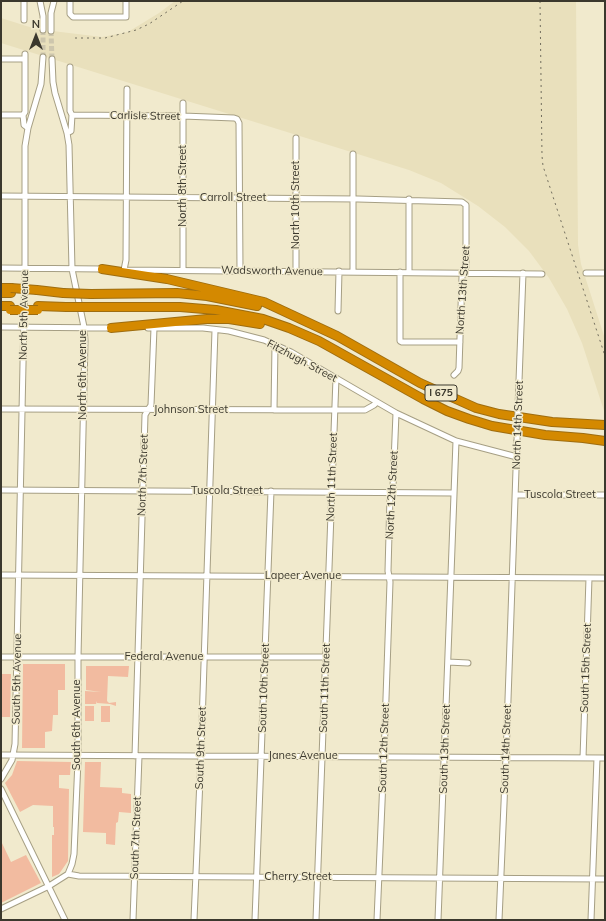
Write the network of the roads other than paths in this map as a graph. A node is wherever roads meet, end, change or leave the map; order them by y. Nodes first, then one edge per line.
1 (24, 1) edge
2 (40, 1) edge
3 (54, 1) edge
4 (70, 1) edge
5 (126, 1) edge
6 (24, 20) dead end
7 (43, 30) tunnel mouth
8 (51, 31) tunnel mouth
9 (43, 57) tunnel mouth
10 (1, 59) edge
11 (52, 59) tunnel mouth
12 (70, 67) dead end
13 (127, 89) dead end
14 (183, 103) dead end
15 (1, 115) edge
16 (23, 115) junction
17 (72, 115) junction
18 (126, 116) junction
19 (183, 116) junction
20 (28, 128) junction
21 (67, 133) junction
22 (296, 138) dead end
23 (353, 154) dead end
24 (1, 196) edge
25 (25, 196) junction
26 (70, 196) junction
27 (127, 196) junction
28 (183, 197) junction
29 (239, 198) junction
30 (296, 198) junction
31 (353, 198) junction
32 (409, 199) junction
33 (464, 203) joint
34 (1, 268) edge
35 (25, 269) junction
36 (72, 269) junction
37 (102, 269) junction
38 (124, 270) junction
39 (183, 270) junction
40 (240, 270) junction
41 (296, 271) junction
42 (339, 271) junction
43 (353, 271) junction
44 (400, 272) junction
45 (409, 272) junction
46 (465, 273) junction
47 (523, 273) junction
48 (586, 273) dead end
49 (605, 273) edge
50 (542, 274) dead end
51 (1, 288) edge
52 (11, 291) junction
53 (1, 294) edge
54 (1, 306) edge
55 (10, 308) junction
56 (1, 310) edge
57 (338, 311) dead end
58 (292, 316) junction
59 (1, 327) edge
60 (24, 327) junction
61 (84, 327) junction
62 (111, 328) junction
63 (154, 328) junction
64 (215, 330) junction
65 (300, 333) junction
66 (460, 342) junction
67 (275, 345) junction
68 (454, 375) dead end
69 (336, 378) junction
70 (377, 402) junction
71 (1, 409) edge
72 (22, 409) junction
73 (83, 409) junction
74 (148, 410) junction
75 (212, 410) junction
76 (274, 410) junction
77 (335, 410) junction
78 (396, 413) junction
79 (605, 425) edge
80 (583, 438) junction
81 (605, 438) edge
82 (456, 441) junction
83 (605, 441) edge
84 (517, 457) junction
85 (1, 490) edge
86 (20, 490) junction
87 (81, 490) junction
88 (142, 491) junction
89 (209, 491) junction
90 (271, 491) junction
91 (332, 491) junction
92 (392, 492) junction
93 (454, 493) junction
94 (516, 494) junction
95 (605, 495) edge
96 (1, 575) edge
97 (18, 575) junction
98 (79, 575) junction
99 (141, 575) junction
100 (207, 576) junction
101 (268, 576) junction
102 (329, 577) junction
103 (388, 577) junction
104 (451, 578) junction
105 (512, 578) junction
106 (589, 578) junction
107 (605, 578) edge
108 (1, 657) edge
109 (17, 657) junction
110 (138, 657) junction
111 (204, 657) junction
112 (266, 657) junction
113 (326, 657) junction
114 (78, 658) junction
115 (448, 662) junction
116 (468, 663) dead end
117 (1, 755) edge
118 (13, 755) junction
119 (201, 755) junction
120 (77, 756) junction
121 (137, 756) junction
122 (262, 756) junction
123 (323, 756) junction
124 (384, 756) junction
125 (445, 757) junction
126 (506, 758) junction
127 (583, 758) junction
128 (598, 758) junction
129 (605, 758) edge
130 (1, 779) edge
131 (1, 789) edge
132 (68, 874) junction
133 (135, 876) junction
134 (196, 876) junction
135 (257, 877) junction
136 (318, 877) junction
137 (379, 877) junction
138 (440, 878) junction
139 (501, 878) junction
140 (593, 879) junction
141 (605, 879) edge
142 (49, 886) junction
143 (1, 909) edge
144 (65, 920) edge
145 (133, 920) edge
146 (194, 920) edge
147 (255, 920) edge
148 (316, 920) edge
149 (377, 920) edge
150 (438, 920) edge
151 (499, 920) edge
152 (591, 920) edge

1 - 6 street
2 - 7 street
3 - 8 street
4 - 5 street
9 - 20 street, North 5th Avenue
10 - 16 street
11 - 21 street, North 6th Avenue
12 - 17 street
13 - 18 street
14 - 19 street, North 8th Street
15 - 16 street
16 - 20 street
17 - 18 street, Carlisle Street
17 - 21 street
18 - 19 street, Carlisle Street
18 - 27 street
19 - 28 street, North 8th Street
19 - 29 street, Carlisle Street
20 - 25 street, North 5th Avenue
21 - 26 street, North 6th Avenue
22 - 30 street, North 10th Street
23 - 31 street
24 - 25 street, Carroll Street
25 - 26 street, Carroll Street
25 - 35 street, North 5th Avenue
26 - 27 street, Carroll Street
26 - 36 street, North 6th Avenue
27 - 28 street, Carroll Street
27 - 38 street
28 - 29 street, Carroll Street
28 - 39 street, North 8th Street
29 - 30 street, Carroll Street
29 - 40 street
30 - 31 street, Carroll Street
30 - 41 street, North 10th Street
31 - 32 street, Carroll Street
31 - 43 street
32 - 33 street, Carroll Street
32 - 45 street
33 - 46 street, North 13th Street
34 - 35 street, Wadsworth Avenue
35 - 36 street, Wadsworth Avenue
35 - 60 street, North 5th Avenue
36 - 37 street, Wadsworth Avenue
36 - 61 street, North 6th Avenue
37 - 38 street, Wadsworth Avenue
37 - 58 highway
38 - 39 street, Wadsworth Avenue
39 - 40 street, Wadsworth Avenue
40 - 41 street, Wadsworth Avenue
41 - 42 street, Wadsworth Avenue
42 - 43 street, Wadsworth Avenue
42 - 57 street
43 - 44 street, Wadsworth Avenue
44 - 45 street, Wadsworth Avenue
44 - 66 street
45 - 46 street, Wadsworth Avenue
46 - 47 street, Wadsworth Avenue
46 - 66 street, North 13th Street
47 - 50 street, Wadsworth Avenue
47 - 84 street, North 14th Street, bridge
48 - 49 street
51 - 52 highway
52 - 53 highway
52 - 58 highway, I 675, bridge
54 - 55 highway, I 675
55 - 56 highway
55 - 65 highway, I 675, bridge
58 - 79 highway, I 675
59 - 60 street, Fitzhugh Street
60 - 61 street, Fitzhugh Street
60 - 72 street, North 5th Avenue
61 - 62 street, Fitzhugh Street
61 - 73 street, North 6th Avenue
62 - 63 street, Fitzhugh Street
62 - 65 highway
63 - 64 street, Fitzhugh Street
63 - 74 street, North 7th Street
64 - 67 street, Fitzhugh Street
64 - 75 street, South 9th Street
65 - 80 highway, I 675
66 - 68 street, North 13th Street
67 - 69 street, Fitzhugh Street
67 - 76 street
69 - 70 street, Fitzhugh Street
69 - 77 street, North 11th Street
70 - 77 street, Johnson Street
70 - 78 street, Fitzhugh Street
71 - 72 street, Johnson Street
72 - 73 street, Johnson Street
72 - 86 street, North 5th Avenue
73 - 74 street, Johnson Street
73 - 87 street, North 6th Avenue
74 - 75 street, Johnson Street
74 - 88 street, North 7th Street
75 - 76 street, Johnson Street
75 - 89 street, South 9th Street
76 - 77 street, Johnson Street
77 - 91 street, North 11th Street
78 - 82 street, Fitzhugh Street
78 - 92 street, North 12th Street
80 - 81 highway, I 675
80 - 83 highway
82 - 84 street, Fitzhugh Street
82 - 93 street
84 - 94 street, North 14th Street
85 - 86 street, Tuscola Street
86 - 87 street, Tuscola Street
86 - 97 street, North 5th Avenue
87 - 88 street, Tuscola Street
87 - 98 street, North 6th Avenue
88 - 89 street, Tuscola Street
88 - 99 street, North 7th Street
89 - 90 street, Tuscola Street
89 - 100 street, South 9th Street
90 - 91 street, Tuscola Street
90 - 101 street
91 - 92 street, Tuscola Street
91 - 102 street, North 11th Street
92 - 93 street, Tuscola Street
92 - 103 street, North 12th Street
93 - 104 street
94 - 95 street, Tuscola Street
94 - 105 street, North 14th Street
96 - 97 street, Lapeer Avenue
97 - 98 street, Lapeer Avenue
97 - 109 street, South 5th Avenue
98 - 99 street, Lapeer Avenue
98 - 114 street, South 6th Avenue
99 - 100 street, Lapeer Avenue
99 - 110 street, South 7th Street
100 - 101 street, Lapeer Avenue
100 - 111 street, South 9th Street
101 - 102 street, Lapeer Avenue
101 - 112 street, South 10th Street
102 - 103 street, Lapeer Avenue
102 - 113 street, South 11th Street
103 - 104 street, Lapeer Avenue
103 - 124 street, South 12th Street
104 - 105 street, Lapeer Avenue
104 - 115 street, South 13th Street
105 - 106 street, Lapeer Avenue
105 - 126 street, South 14th Street
106 - 107 street, Lapeer Avenue
106 - 127 street, South 15th Street
108 - 109 street, Federal Avenue
109 - 114 street, Federal Avenue
109 - 118 street, South 5th Avenue
110 - 111 street, Federal Avenue
110 - 114 street, Federal Avenue
110 - 121 street, South 7th Street
111 - 112 street, Federal Avenue
111 - 119 street, South 9th Street
112 - 113 street, Federal Avenue
112 - 122 street, South 10th Street
113 - 123 street, South 11th Street
114 - 120 street, South 6th Avenue
115 - 116 street
115 - 125 street, South 13th Street
117 - 118 street, Janes Avenue
118 - 120 street, Janes Avenue
118 - 130 street, South 5th Avenue
119 - 121 street, Janes Avenue
119 - 122 street, Janes Avenue
119 - 134 street, South 9th Street
120 - 121 street, Janes Avenue
120 - 132 street, South 6th Avenue
121 - 133 street, South 7th Street
122 - 123 street, Janes Avenue
122 - 135 street, South 10th Street
123 - 124 street, Janes Avenue
123 - 136 street, South 11th Street
124 - 125 street, Janes Avenue
124 - 137 street, South 12th Street
125 - 126 street, Janes Avenue
125 - 138 street, South 13th Street
126 - 127 street, Janes Avenue
126 - 139 street, South 14th Street
127 - 128 street, Janes Avenue
128 - 129 street, Janes Avenue
128 - 140 street
131 - 142 street
132 - 133 street, Cherry Street
132 - 142 street
133 - 134 street, Cherry Street
133 - 145 street, South 7th Street
134 - 135 street, Cherry Street
134 - 146 street, South 9th Street
135 - 136 street, Cherry Street
135 - 147 street, South 10th Street
136 - 137 street, Cherry Street
136 - 148 street, South 11th Street
137 - 138 street, Cherry Street
137 - 149 street, South 12th Street
138 - 139 street, Cherry Street
138 - 150 street, South 13th Street
139 - 140 street, Cherry Street
139 - 151 street, South 14th Street
140 - 141 street, Cherry Street
140 - 152 street
142 - 143 street
142 - 144 street

